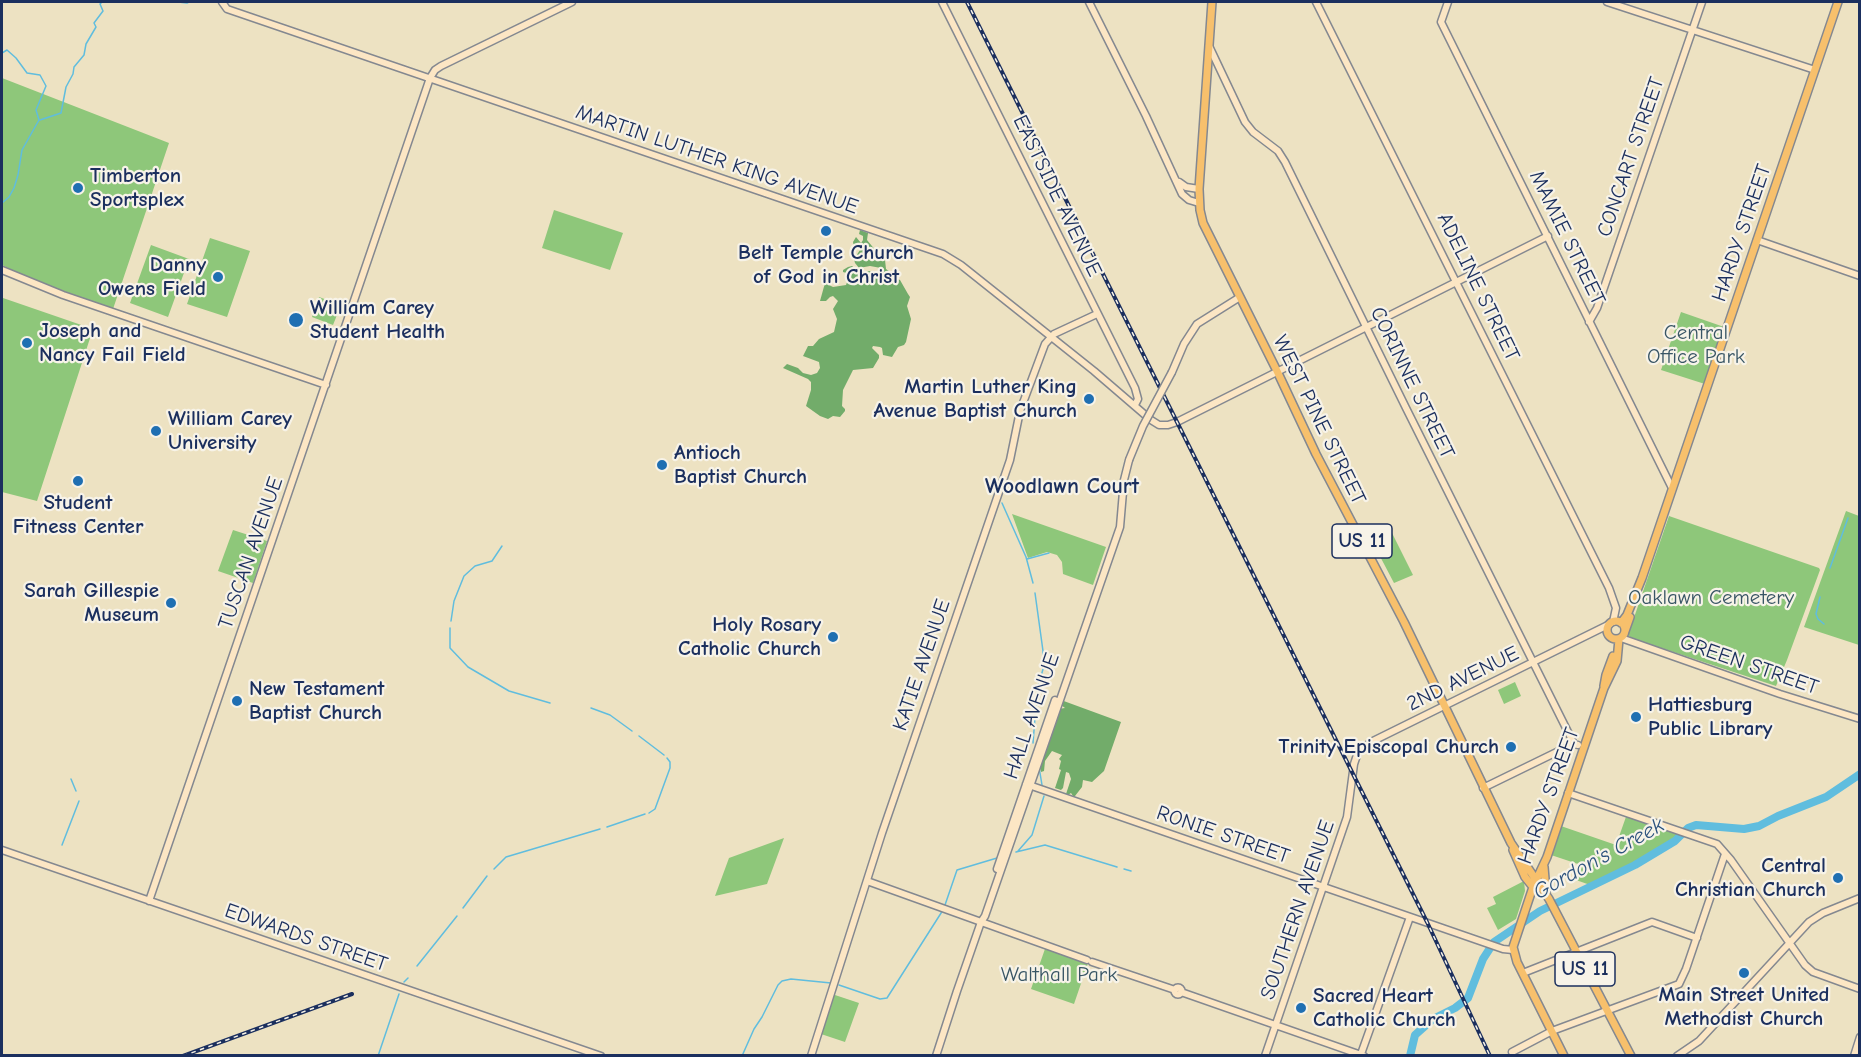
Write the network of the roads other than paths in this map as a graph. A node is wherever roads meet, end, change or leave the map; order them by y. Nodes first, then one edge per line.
1 (222, 2) edge
2 (572, 2) edge
3 (942, 2) edge
4 (1089, 2) edge
5 (1212, 2) edge
6 (1316, 2) edge
7 (1448, 2) edge
8 (1607, 2) edge
9 (1702, 2) edge
10 (1838, 2) edge
11 (1692, 31) junction
12 (1209, 46) junction
13 (1815, 70) junction
14 (430, 78) junction
15 (1176, 179) junction
16 (1199, 189) junction
17 (1199, 203) junction
18 (1548, 236) junction
19 (1757, 240) junction
20 (2, 270) edge
21 (1860, 276) edge
22 (1456, 282) junction
23 (1240, 297) junction
24 (1097, 314) junction
25 (1589, 322) junction
26 (1366, 327) junction
27 (1050, 336) junction
28 (1277, 371) junction
29 (326, 385) junction
30 (1137, 394) junction
31 (1135, 405) junction
32 (1145, 415) junction
33 (1672, 488) junction
34 (1642, 578) junction
35 (1612, 625) junction
36 (1622, 637) junction
37 (1533, 662) junction
38 (1444, 707) junction
39 (1860, 719) edge
40 (1574, 744) junction
41 (1584, 748) junction
42 (1353, 772) joint
43 (1028, 785) junction
44 (1483, 788) junction
45 (1568, 793) junction
46 (1510, 843) junction
47 (2, 850) edge
48 (1725, 854) junction
49 (1545, 860) junction
50 (1525, 863) junction
51 (867, 881) junction
52 (1535, 883) junction
53 (1323, 887) junction
54 (1529, 896) junction
55 (1547, 896) junction
56 (1860, 898) edge
57 (149, 901) junction
58 (1410, 917) junction
59 (981, 922) junction
60 (1697, 938) junction
61 (1788, 943) junction
62 (1513, 950) junction
63 (1576, 952) junction
64 (1523, 973) junction
65 (1860, 989) edge
66 (1608, 1011) junction
67 (1276, 1025) junction
68 (1552, 1031) junction
69 (1860, 1036) edge
70 (1512, 1052) dead end
71 (1363, 1055) edge
72 (600, 1056) edge
73 (811, 1056) edge
74 (936, 1056) edge
75 (1265, 1056) edge
76 (1564, 1056) edge
77 (1631, 1056) edge
78 (1677, 1056) edge
79 (1854, 1056) edge

1 - 14 street, MARTIN LUTHER KING AVENUE
2 - 14 street
3 - 24 street, EASTSIDE AVENUE
4 - 15 street
5 - 12 main road, US 11
6 - 22 street, ADELINE STREET
7 - 18 street, MAMIE STREET
8 - 11 street
9 - 11 street, CONCART STREET
10 - 13 main road, HARDY STREET
11 - 13 street
11 - 25 street, CONCART STREET
12 - 16 main road, US 11
12 - 26 street, CORINNE STREET
13 - 19 main road, HARDY STREET
14 - 27 street, MARTIN LUTHER KING AVENUE
14 - 29 street, TUSCAN AVENUE
15 - 16 street
15 - 17 street
16 - 17 main road, WEST PINE STREET / US 11
17 - 23 main road, WEST PINE STREET / US 11
18 - 22 street
18 - 25 street, MAMIE STREET
19 - 21 street
19 - 33 main road, HARDY STREET
20 - 29 street
22 - 26 street
22 - 35 street, ADELINE STREET
23 - 28 main road, WEST PINE STREET / US 11
23 - 43 street, HALL AVENUE, bridge
24 - 27 street
24 - 30 street, EASTSIDE AVENUE
25 - 33 street, MAMIE STREET
26 - 28 street
26 - 37 street, CORINNE STREET
27 - 31 street, MARTIN LUTHER KING AVENUE
27 - 51 street, KATIE AVENUE
28 - 32 street, MARTIN LUTHER KING AVENUE
28 - 38 main road, WEST PINE STREET / US 11
29 - 57 street, TUSCAN AVENUE
30 - 31 street
30 - 32 street, EASTSIDE AVENUE
31 - 32 street, MARTIN LUTHER KING AVENUE
33 - 34 main road, HARDY STREET
34 - 35 main road, HARDY STREET
34 - 36 main road, HARDY STREET
35 - 36 main road
35 - 36 main road
35 - 37 street, 2ND AVENUE
36 - 39 street, GREEN STREET
36 - 41 main road, HARDY STREET
37 - 38 street, 2ND AVENUE
37 - 40 street, CORINNE STREET
38 - 42 street, 2ND AVENUE
38 - 44 main road, WEST PINE STREET / US 11
40 - 41 street
40 - 44 street
41 - 45 main road, HARDY STREET
42 - 53 street, SOUTHERN AVENUE
43 - 53 street, RONIE STREET
43 - 59 street, HALL AVENUE
44 - 46 main road, WEST PINE STREET / US 11
45 - 48 street
45 - 49 main road, HARDY STREET
46 - 50 main road, WEST PINE STREET / US 11
46 - 52 main road, WEST PINE STREET / US 11
47 - 57 street, EDWARDS STREET
48 - 60 street
48 - 61 street
49 - 50 main road
49 - 52 main road, HARDY STREET
49 - 55 main road
50 - 52 main road, WEST PINE STREET / US 11
51 - 59 street
51 - 73 street, KATIE AVENUE
52 - 54 main road, HARDY STREET
52 - 55 main road, WEST PINE STREET / US 11
53 - 58 street, RONIE STREET
53 - 67 street, SOUTHERN AVENUE
54 - 55 main road
54 - 62 main road, HARDY STREET
55 - 63 main road, WEST PINE STREET / US 11
56 - 61 street
57 - 72 street, EDWARDS STREET
58 - 62 street, RONIE STREET
58 - 71 street
59 - 67 street
59 - 74 street, HALL AVENUE
60 - 63 street
60 - 66 street
61 - 65 street
61 - 78 street
62 - 64 main road, US 11
63 - 64 street
63 - 66 main road, WEST PINE STREET / US 11
64 - 68 main road, US 11
66 - 68 street
66 - 77 main road, WEST PINE STREET / US 11
67 - 71 street
67 - 75 street, SOUTHERN AVENUE
68 - 70 street
68 - 76 main road, US 11
69 - 79 street

